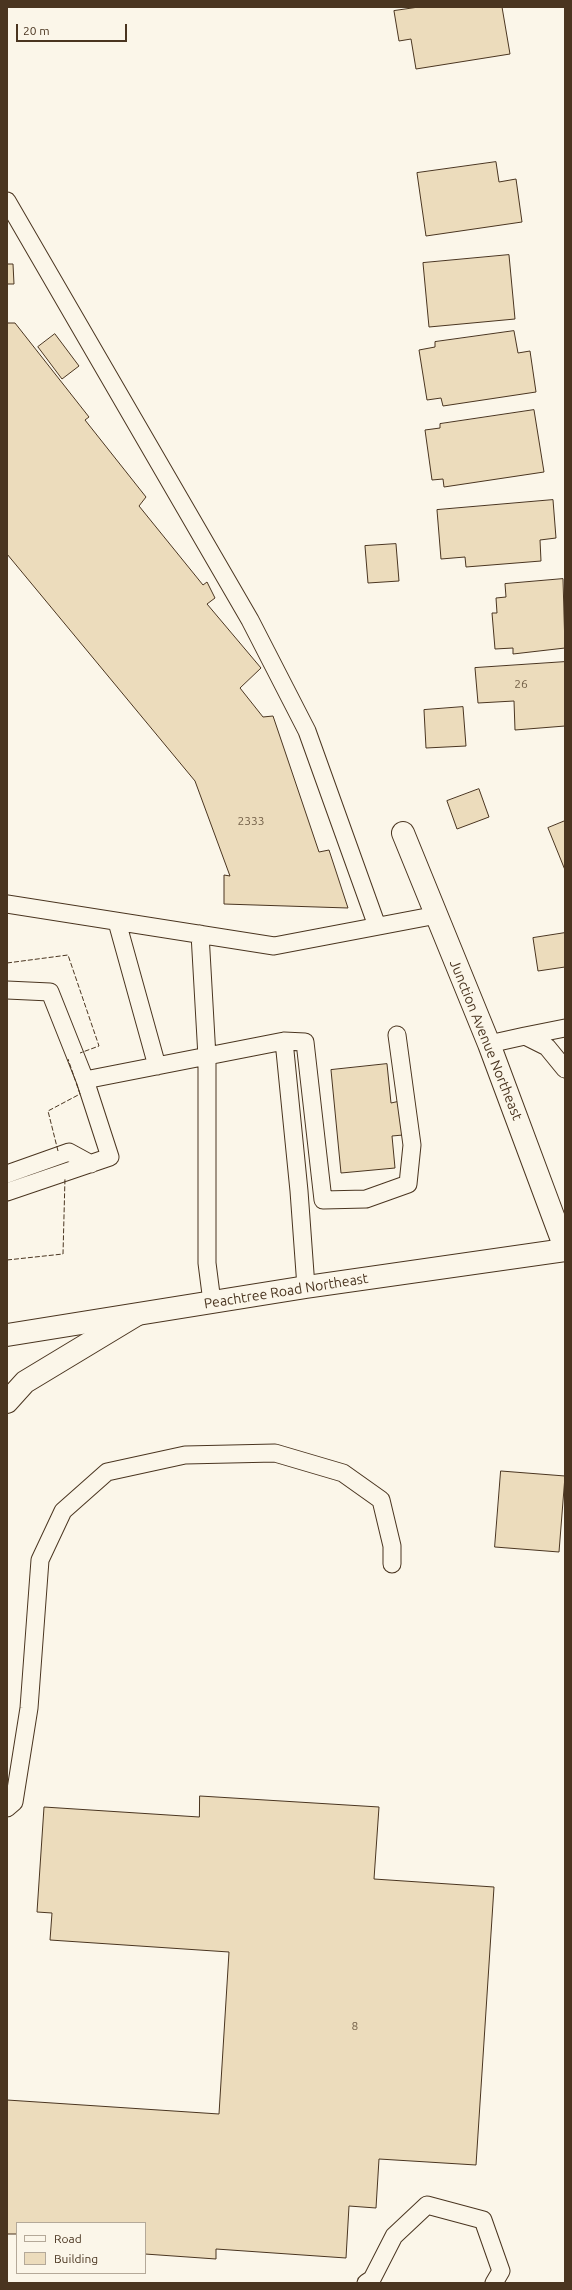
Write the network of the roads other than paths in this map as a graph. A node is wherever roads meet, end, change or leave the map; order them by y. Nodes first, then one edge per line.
1 (7, 201) edge
2 (403, 833) dead end
3 (7, 904) edge
4 (437, 915) junction
5 (117, 922) junction
6 (377, 926) junction
7 (200, 934) junction
8 (7, 990) edge
9 (565, 1028) edge
10 (397, 1035) dead end
11 (525, 1036) junction
12 (284, 1041) junction
13 (489, 1044) junction
14 (207, 1057) junction
15 (157, 1066) junction
16 (565, 1069) edge
17 (85, 1080) junction
18 (90, 1164) junction
19 (7, 1174) edge
20 (7, 1192) edge
21 (565, 1249) edge
22 (306, 1287) junction
23 (212, 1302) junction
24 (136, 1315) junction
25 (7, 1335) edge
26 (7, 1402) edge
27 (392, 1564) dead end
28 (7, 1808) edge
29 (366, 2283) edge
30 (494, 2283) edge

1 - 6 lane
2 - 4 main road, Junction Avenue Northeast
3 - 5 lane
4 - 6 lane
4 - 13 main road, Junction Avenue Northeast
5 - 7 lane
5 - 15 lane
6 - 7 lane
7 - 14 lane
8 - 17 lane
9 - 11 lane
10 - 12 lane
11 - 13 lane
11 - 16 lane
12 - 14 lane
12 - 22 lane
13 - 21 main road, Junction Avenue Northeast
14 - 15 lane
14 - 23 lane
15 - 17 lane
17 - 18 lane
18 - 19 lane
18 - 20 lane
21 - 22 main road, Peachtree Road Northeast
22 - 23 main road, Peachtree Road Northeast
23 - 24 main road, Peachtree Road Northeast
24 - 25 main road, Peachtree Road Northeast
24 - 26 main road
27 - 28 lane
29 - 30 lane

